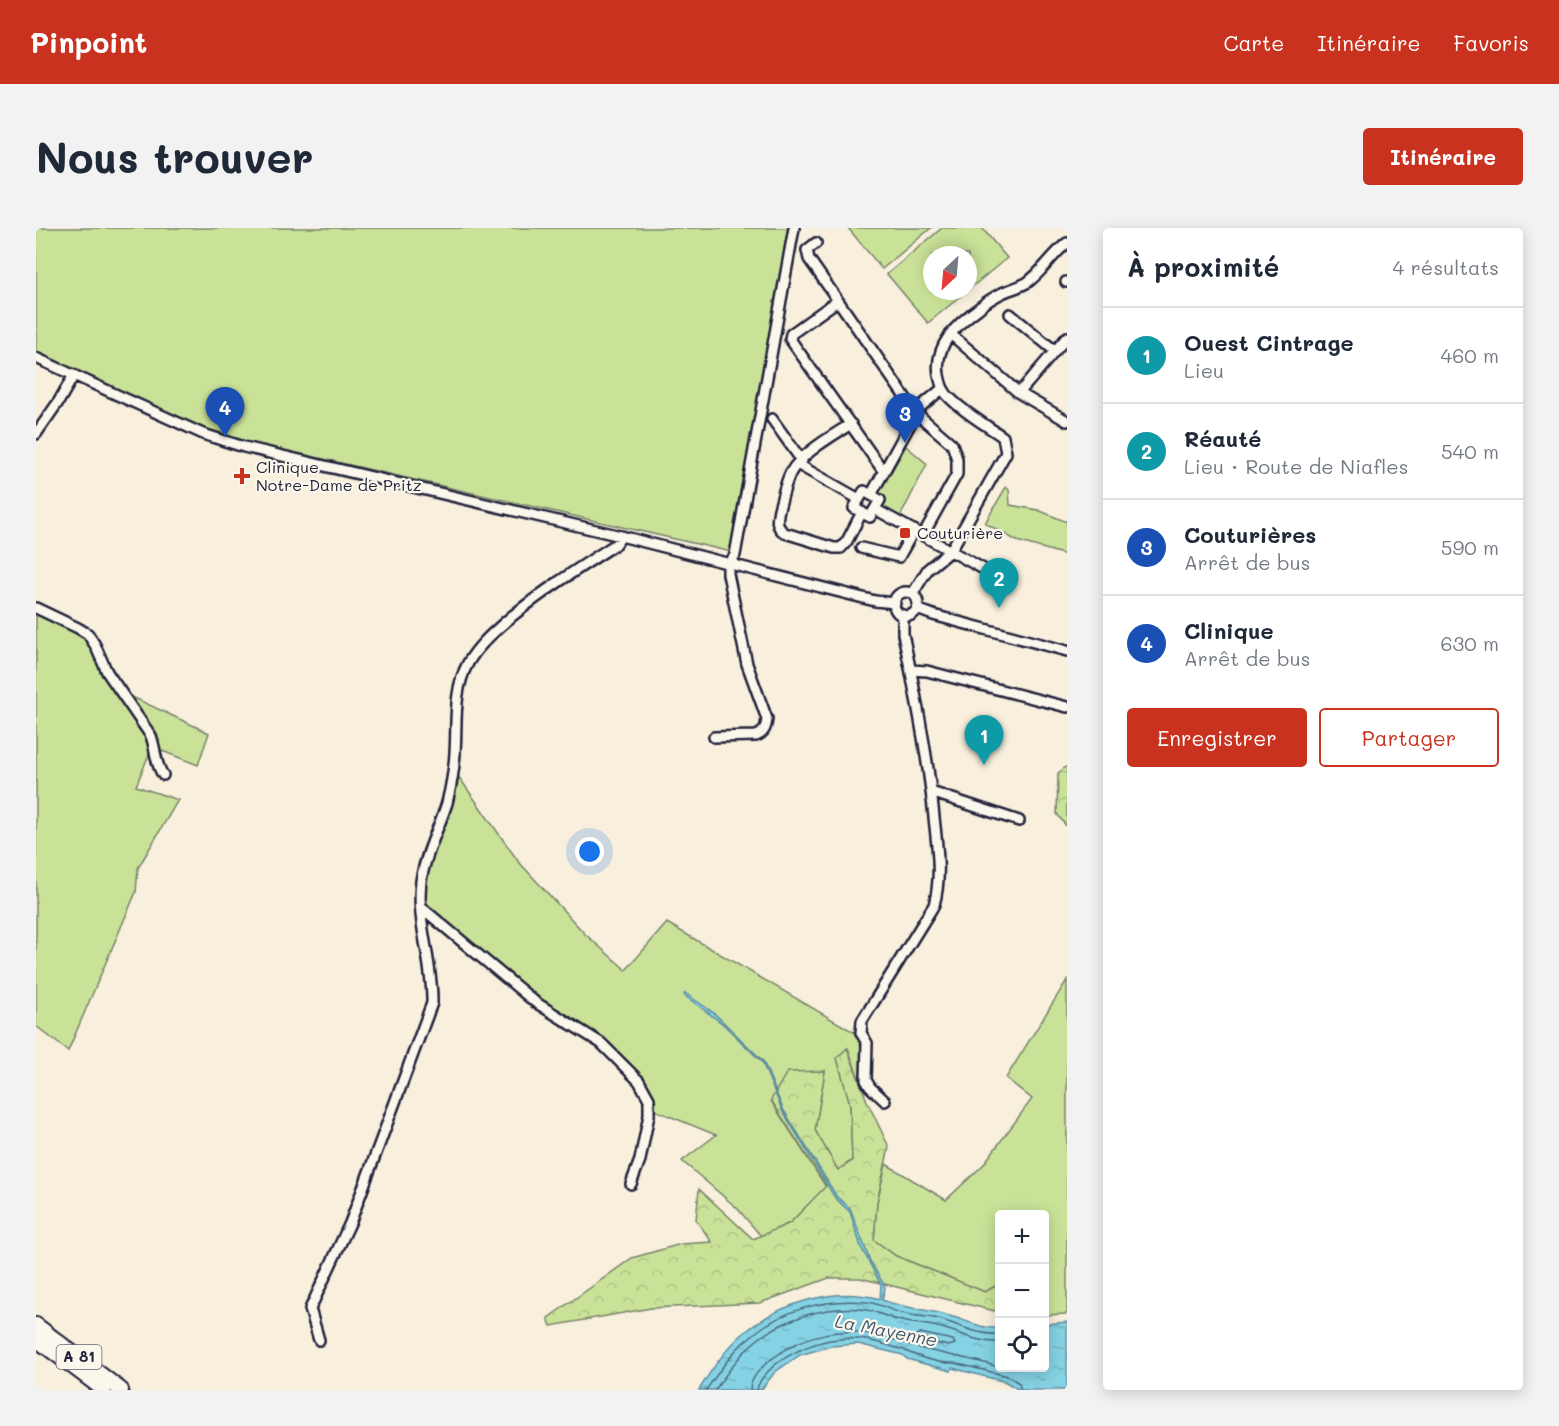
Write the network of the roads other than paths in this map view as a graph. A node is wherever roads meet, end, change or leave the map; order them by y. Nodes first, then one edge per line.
1 (794, 228) edge
2 (816, 243) dead end
3 (1067, 243) edge
4 (839, 302) junction
5 (1010, 314) dead end
6 (952, 332) junction
7 (1067, 337) edge
8 (1055, 351) junction
9 (36, 358) edge
10 (74, 375) junction
11 (942, 389) junction
12 (1019, 393) junction
13 (916, 413) junction
14 (772, 419) dead end
15 (1067, 421) edge
16 (850, 424) junction
17 (36, 434) edge
18 (799, 462) junction
19 (884, 472) junction
20 (871, 495) junction
21 (859, 499) junction
22 (875, 509) junction
23 (862, 512) junction
24 (919, 533) junction
25 (621, 536) junction
26 (861, 548) dead end
27 (951, 550) junction
28 (730, 564) junction
29 (1010, 576) dead end
30 (912, 593) junction
31 (894, 603) junction
32 (36, 608) edge
33 (917, 609) junction
34 (903, 615) junction
35 (1067, 651) edge
36 (911, 670) junction
37 (1067, 707) edge
38 (714, 736) dead end
39 (162, 775) dead end
40 (931, 792) junction
41 (1019, 821) dead end
42 (422, 908) junction
43 (885, 1101) dead end
44 (631, 1184) dead end
45 (36, 1326) edge
46 (36, 1339) edge
47 (319, 1340) dead end
48 (104, 1390) edge
49 (121, 1390) edge

1 - 28 street
2 - 4 street
3 - 6 street
4 - 13 street
4 - 16 street
5 - 8 street
6 - 11 street
6 - 12 street
7 - 8 street
8 - 12 street
9 - 10 street
10 - 17 street
10 - 25 street
11 - 13 street
11 - 27 street
12 - 15 street
13 - 19 street
13 - 24 street
14 - 18 street
16 - 18 street
16 - 19 street
18 - 21 street
18 - 23 street
19 - 20 street
20 - 21 street
20 - 22 street
21 - 23 street
22 - 23 street
22 - 24 street
24 - 26 street
24 - 27 street
25 - 28 street
25 - 42 street
27 - 29 street
27 - 30 street
28 - 31 street
28 - 38 street
30 - 31 street
30 - 33 street
31 - 34 street
32 - 39 street
33 - 34 street
33 - 35 street
34 - 36 street
36 - 37 street
36 - 40 street
40 - 41 street
40 - 43 street
42 - 44 street
42 - 47 street
45 - 49 highway, A 81
46 - 48 highway, A 81

